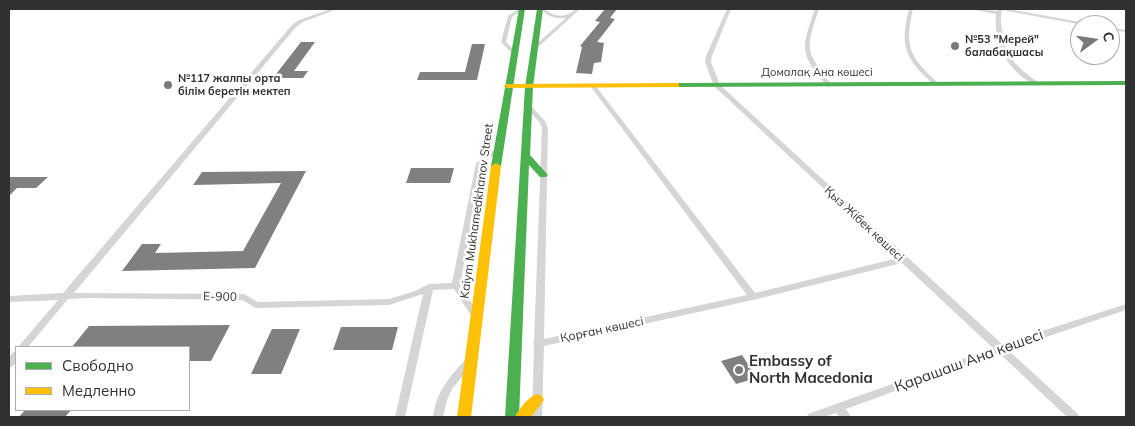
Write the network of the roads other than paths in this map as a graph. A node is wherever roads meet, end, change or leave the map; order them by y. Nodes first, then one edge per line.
1 (335, 9) edge
2 (521, 9) edge
3 (541, 9) edge
4 (578, 9) edge
5 (729, 9) edge
6 (817, 9) edge
7 (911, 9) edge
8 (971, 9) edge
9 (1000, 10) edge
10 (572, 15) junction
11 (1070, 22) edge
12 (534, 48) junction
13 (1126, 83) edge
14 (936, 84) junction
15 (1037, 84) junction
16 (829, 85) junction
17 (507, 86) junction
18 (529, 86) junction
19 (593, 86) junction
20 (717, 86) junction
21 (528, 106) junction
22 (499, 150) junction
23 (526, 156) junction
24 (544, 175) junction
25 (903, 260) junction
26 (456, 286) junction
27 (429, 287) junction
28 (68, 296) junction
29 (753, 297) junction
30 (9, 299) edge
31 (1126, 307) edge
32 (475, 314) junction
33 (538, 344) junction
34 (24, 346) edge
35 (1000, 349) junction
36 (470, 362) junction
37 (537, 400) junction
38 (839, 408) junction
39 (400, 417) edge
40 (438, 417) edge
41 (464, 417) edge
42 (512, 417) edge
43 (522, 417) edge
44 (537, 417) edge
45 (812, 417) edge
46 (846, 417) edge
47 (1074, 417) edge

1 - 28 street
2 - 17 main road, Kaiym Mukhamedkhanov Street
3 - 10 street
3 - 12 main road
4 - 10 street
5 - 20 street, Қыз Жібек көшесі
6 - 16 street
7 - 14 street
8 - 9 street
9 - 11 street
9 - 15 street
10 - 12 street
12 - 18 main road
13 - 15 main road, Домалақ Ана көшесі
14 - 15 main road, Домалақ Ана көшесі
14 - 16 main road, Домалақ Ана көшесі
16 - 20 main road, Домалақ Ана көшесі
17 - 18 main road, Домалақ Ана көшесі
17 - 22 main road, Kaiym Mukhamedkhanov Street
18 - 19 main road, Домалақ Ана көшесі
18 - 21 main road
19 - 20 main road, Домалақ Ана көшесі
19 - 29 street
20 - 25 street, Қыз Жібек көшесі
21 - 23 main road
21 - 24 street
22 - 26 street
22 - 32 main road, Kaiym Mukhamedkhanov Street
23 - 24 main road
23 - 42 main road
24 - 33 street
25 - 29 street, Қорған көшесі
25 - 35 street, Қыз Жібек көшесі
26 - 27 street, E-900
26 - 32 street
27 - 28 street, E-900
27 - 39 street
28 - 30 street, E-900
28 - 34 street
29 - 33 street, Қорған көшесі
31 - 35 street, Қарашаш Ана көшесі
32 - 36 main road, Kaiym Mukhamedkhanov Street
33 - 37 street
35 - 38 street, Қарашаш Ана көшесі
35 - 47 street, Қыз Жібек көшесі
36 - 40 street
36 - 41 main road, Kaiym Mukhamedkhanov Street
37 - 43 main road
37 - 44 street
38 - 45 street, Қарашаш Ана көшесі
38 - 46 street

